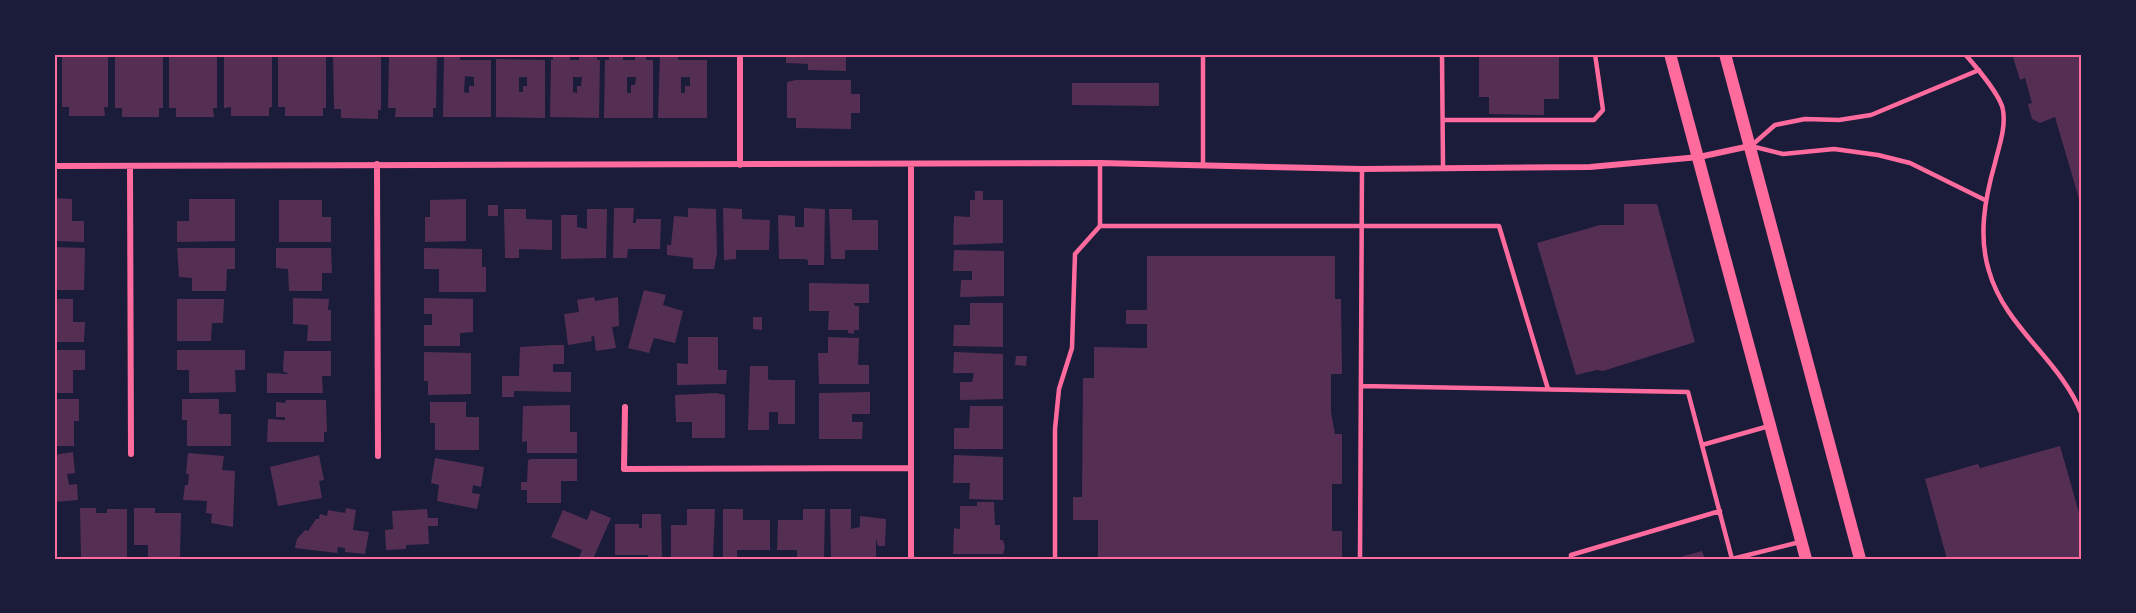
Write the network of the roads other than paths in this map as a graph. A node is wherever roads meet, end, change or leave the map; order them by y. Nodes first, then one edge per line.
1 (740, 54) edge
2 (1203, 54) edge
3 (1442, 54) edge
4 (1595, 54) edge
5 (1670, 54) edge
6 (1725, 54) edge
7 (1965, 54) edge
8 (1979, 70) junction
9 (1443, 120) junction
10 (1751, 146) junction
11 (1699, 158) junction
12 (1100, 163) junction
13 (377, 164) junction
14 (740, 165) junction
15 (911, 165) junction
16 (1203, 165) junction
17 (54, 166) edge
18 (130, 166) junction
19 (1443, 167) junction
20 (1362, 169) junction
21 (1985, 200) junction
22 (1100, 226) junction
23 (1362, 226) junction
24 (1361, 386) junction
25 (1548, 389) junction
26 (625, 407) dead end
27 (2082, 415) edge
28 (1772, 425) junction
29 (1702, 445) junction
30 (131, 454) dead end
31 (378, 456) dead end
32 (911, 468) junction
33 (1720, 512) junction
34 (1802, 542) junction
35 (911, 559) edge
36 (1055, 559) edge
37 (1360, 559) edge
38 (1570, 559) edge
39 (1732, 559) edge
40 (1806, 559) edge
41 (1860, 559) edge

1 - 14 street
2 - 16 lane
3 - 9 lane
4 - 9 lane
5 - 11 main road
6 - 10 main road
7 - 8 lane
8 - 10 lane
8 - 21 lane
9 - 19 lane
10 - 11 street
10 - 21 lane
10 - 41 main road
11 - 19 street
11 - 28 main road
12 - 15 street
12 - 16 street
12 - 22 lane
13 - 14 street
13 - 18 street
13 - 31 street
14 - 15 street
15 - 32 street
16 - 20 street
17 - 18 street
18 - 30 street
19 - 20 street
20 - 23 lane
21 - 27 lane
22 - 23 lane
22 - 36 lane
23 - 24 lane
23 - 25 lane
24 - 25 lane
24 - 37 lane
25 - 29 lane
26 - 32 street
28 - 29 lane
28 - 34 main road
29 - 33 lane
32 - 35 street
33 - 38 lane
33 - 39 lane
34 - 39 lane
34 - 40 main road

